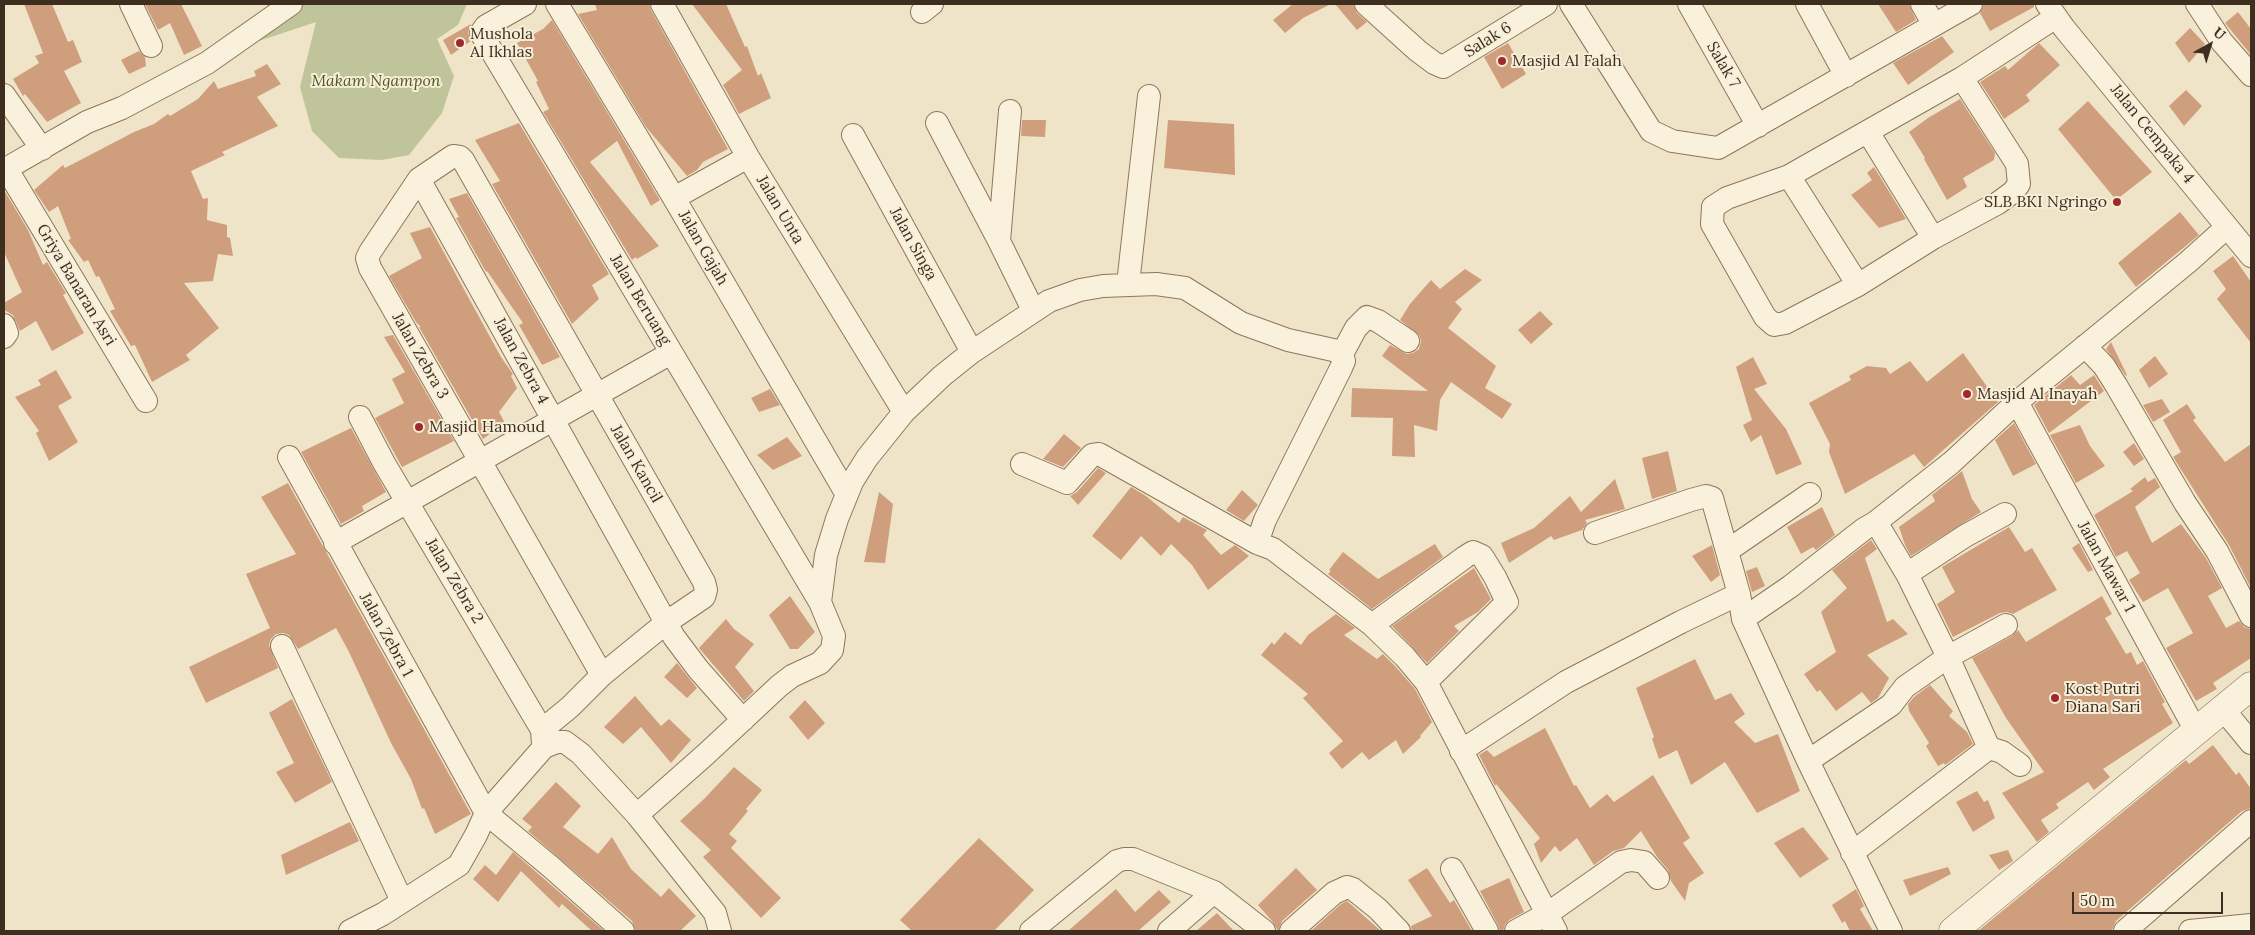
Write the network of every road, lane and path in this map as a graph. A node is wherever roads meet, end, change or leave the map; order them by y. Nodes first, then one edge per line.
1 (131, 4) edge
2 (292, 4) edge
3 (557, 4) edge
4 (662, 4) edge
5 (1366, 4) edge
6 (1546, 4) edge
7 (1571, 4) edge
8 (1688, 4) edge
9 (1807, 4) edge
10 (1922, 4) edge
11 (1972, 4) edge
12 (2197, 4) edge
13 (519, 7) edge
14 (2055, 9) edge
15 (1934, 25) junction
16 (151, 46) dead end
17 (2251, 75) edge
18 (1846, 76) junction
19 (1962, 78) junction
20 (4, 96) edge
21 (1149, 96) dead end
22 (1010, 111) dead end
23 (937, 123) dead end
24 (1758, 126) junction
25 (1868, 132) junction
26 (854, 135) dead end
27 (42, 149) junction
28 (453, 156) joint
29 (748, 157) junction
30 (5, 169) edge
31 (1789, 176) junction
32 (419, 179) junction
33 (674, 198) junction
34 (2227, 227) junction
35 (1934, 238) junction
36 (1000, 241) junction
37 (2249, 250) edge
38 (1128, 284) junction
39 (1858, 285) junction
40 (1033, 310) junction
41 (4, 325) edge
42 (4, 337) edge
43 (1408, 341) dead end
44 (2085, 346) junction
45 (972, 352) junction
46 (671, 353) junction
47 (1342, 354) junction
48 (596, 395) junction
49 (146, 401) dead end
50 (2017, 402) junction
51 (904, 412) junction
52 (360, 417) dead end
53 (554, 419) junction
54 (289, 457) dead end
55 (480, 461) junction
56 (1022, 464) dead end
57 (846, 493) junction
58 (1810, 494) dead end
59 (407, 503) junction
60 (2005, 514) dead end
61 (1876, 522) junction
62 (1595, 534) dead end
63 (335, 543) junction
64 (1257, 543) junction
65 (1727, 551) junction
66 (1907, 574) junction
67 (1739, 594) junction
68 (820, 602) junction
69 (2251, 616) edge
70 (1743, 619) junction
71 (667, 622) junction
72 (1372, 625) junction
73 (2006, 625) dead end
74 (282, 646) dead end
75 (1948, 657) junction
76 (602, 675) junction
77 (1426, 682) junction
78 (2251, 686) edge
79 (2223, 709) junction
80 (743, 720) junction
81 (2196, 731) junction
82 (543, 739) junction
83 (2251, 743) edge
84 (1989, 748) junction
85 (1461, 750) junction
86 (1808, 761) junction
87 (2020, 765) dead end
88 (486, 813) junction
89 (637, 815) junction
90 (2251, 821) edge
91 (1852, 853) junction
92 (1452, 869) dead end
93 (1658, 878) dead end
94 (1214, 892) junction
95 (402, 901) junction
96 (1551, 923) edge
97 (2251, 925) edge
98 (350, 931) edge
99 (623, 931) edge
100 (720, 931) edge
101 (1031, 931) edge
102 (1169, 931) edge
103 (1264, 931) edge
104 (1291, 931) edge
105 (1399, 931) edge
106 (1486, 931) edge
107 (1516, 931) edge
108 (1891, 931) edge
109 (1953, 931) edge
110 (2125, 931) edge
111 (2190, 931) edge

1 - 16 street
2 - 27 street
3 - 33 street, Jalan Gajah
4 - 29 street, Jalan Unta
5 - 6 street, Salak 6
7 - 24 street
8 - 24 street, Salak 7
9 - 18 street
10 - 15 street
11 - 15 street
12 - 17 street
13 - 46 street, Jalan Beruang
14 - 19 street
14 - 34 street, Jalan Cempaka 4
15 - 18 street
18 - 24 street
19 - 25 street
19 - 35 street
20 - 27 street
21 - 38 street
22 - 36 street
23 - 36 street
25 - 31 street
25 - 35 street
26 - 45 street, Jalan Singa
27 - 30 street
28 - 32 street, Jalan Zebra 3
28 - 48 street, Jalan Kancil
29 - 33 street
29 - 51 street, Jalan Unta
30 - 49 street, Griya Banaran Asri
31 - 39 street
31 - 39 street
32 - 53 street, Jalan Zebra 4
32 - 55 street, Jalan Zebra 3
33 - 57 street, Jalan Gajah
34 - 37 street, Jalan Cempaka 4
34 - 44 street
35 - 39 street
36 - 40 street
38 - 40 street
38 - 47 street
40 - 45 street
41 - 42 street
43 - 47 street
44 - 50 street
44 - 69 street
45 - 51 street
46 - 48 street
46 - 68 street, Jalan Beruang
47 - 64 street
48 - 53 street
48 - 71 street, Jalan Kancil
50 - 61 street
50 - 81 street, Jalan Mawar 1
51 - 57 street
52 - 59 street, Jalan Zebra 2
53 - 55 street
53 - 71 street, Jalan Zebra 4
54 - 63 street, Jalan Zebra 1
55 - 59 street
55 - 76 street, Jalan Zebra 3
56 - 64 street
57 - 68 street
58 - 65 street
59 - 63 street
59 - 82 street, Jalan Zebra 2
60 - 66 street
61 - 66 street
61 - 70 street
62 - 65 street
63 - 88 street, Jalan Zebra 1
64 - 72 street
65 - 67 street
66 - 75 street
67 - 70 street
67 - 85 street
68 - 80 street, Jalan Beruang
70 - 86 street
71 - 76 street, Jalan Kancil
71 - 80 street, Jalan Zebra 4
72 - 77 street
72 - 77 street
73 - 75 street
74 - 95 street
75 - 84 street
75 - 86 street
76 - 82 street, Jalan Kancil
77 - 85 street
78 - 79 street
79 - 81 street
79 - 83 street
80 - 89 street, Jalan Beruang
81 - 109 street
82 - 88 street, Jalan Kancil
82 - 89 street
84 - 87 street
84 - 91 street
85 - 96 street
86 - 91 street
88 - 95 street, Jalan Kancil
88 - 99 street
89 - 100 street
90 - 110 street
91 - 108 street
92 - 106 street
93 - 96 street
94 - 101 street
94 - 102 street
94 - 103 street
95 - 98 street, Jalan Kancil
96 - 107 street
97 - 111 street
104 - 105 street

